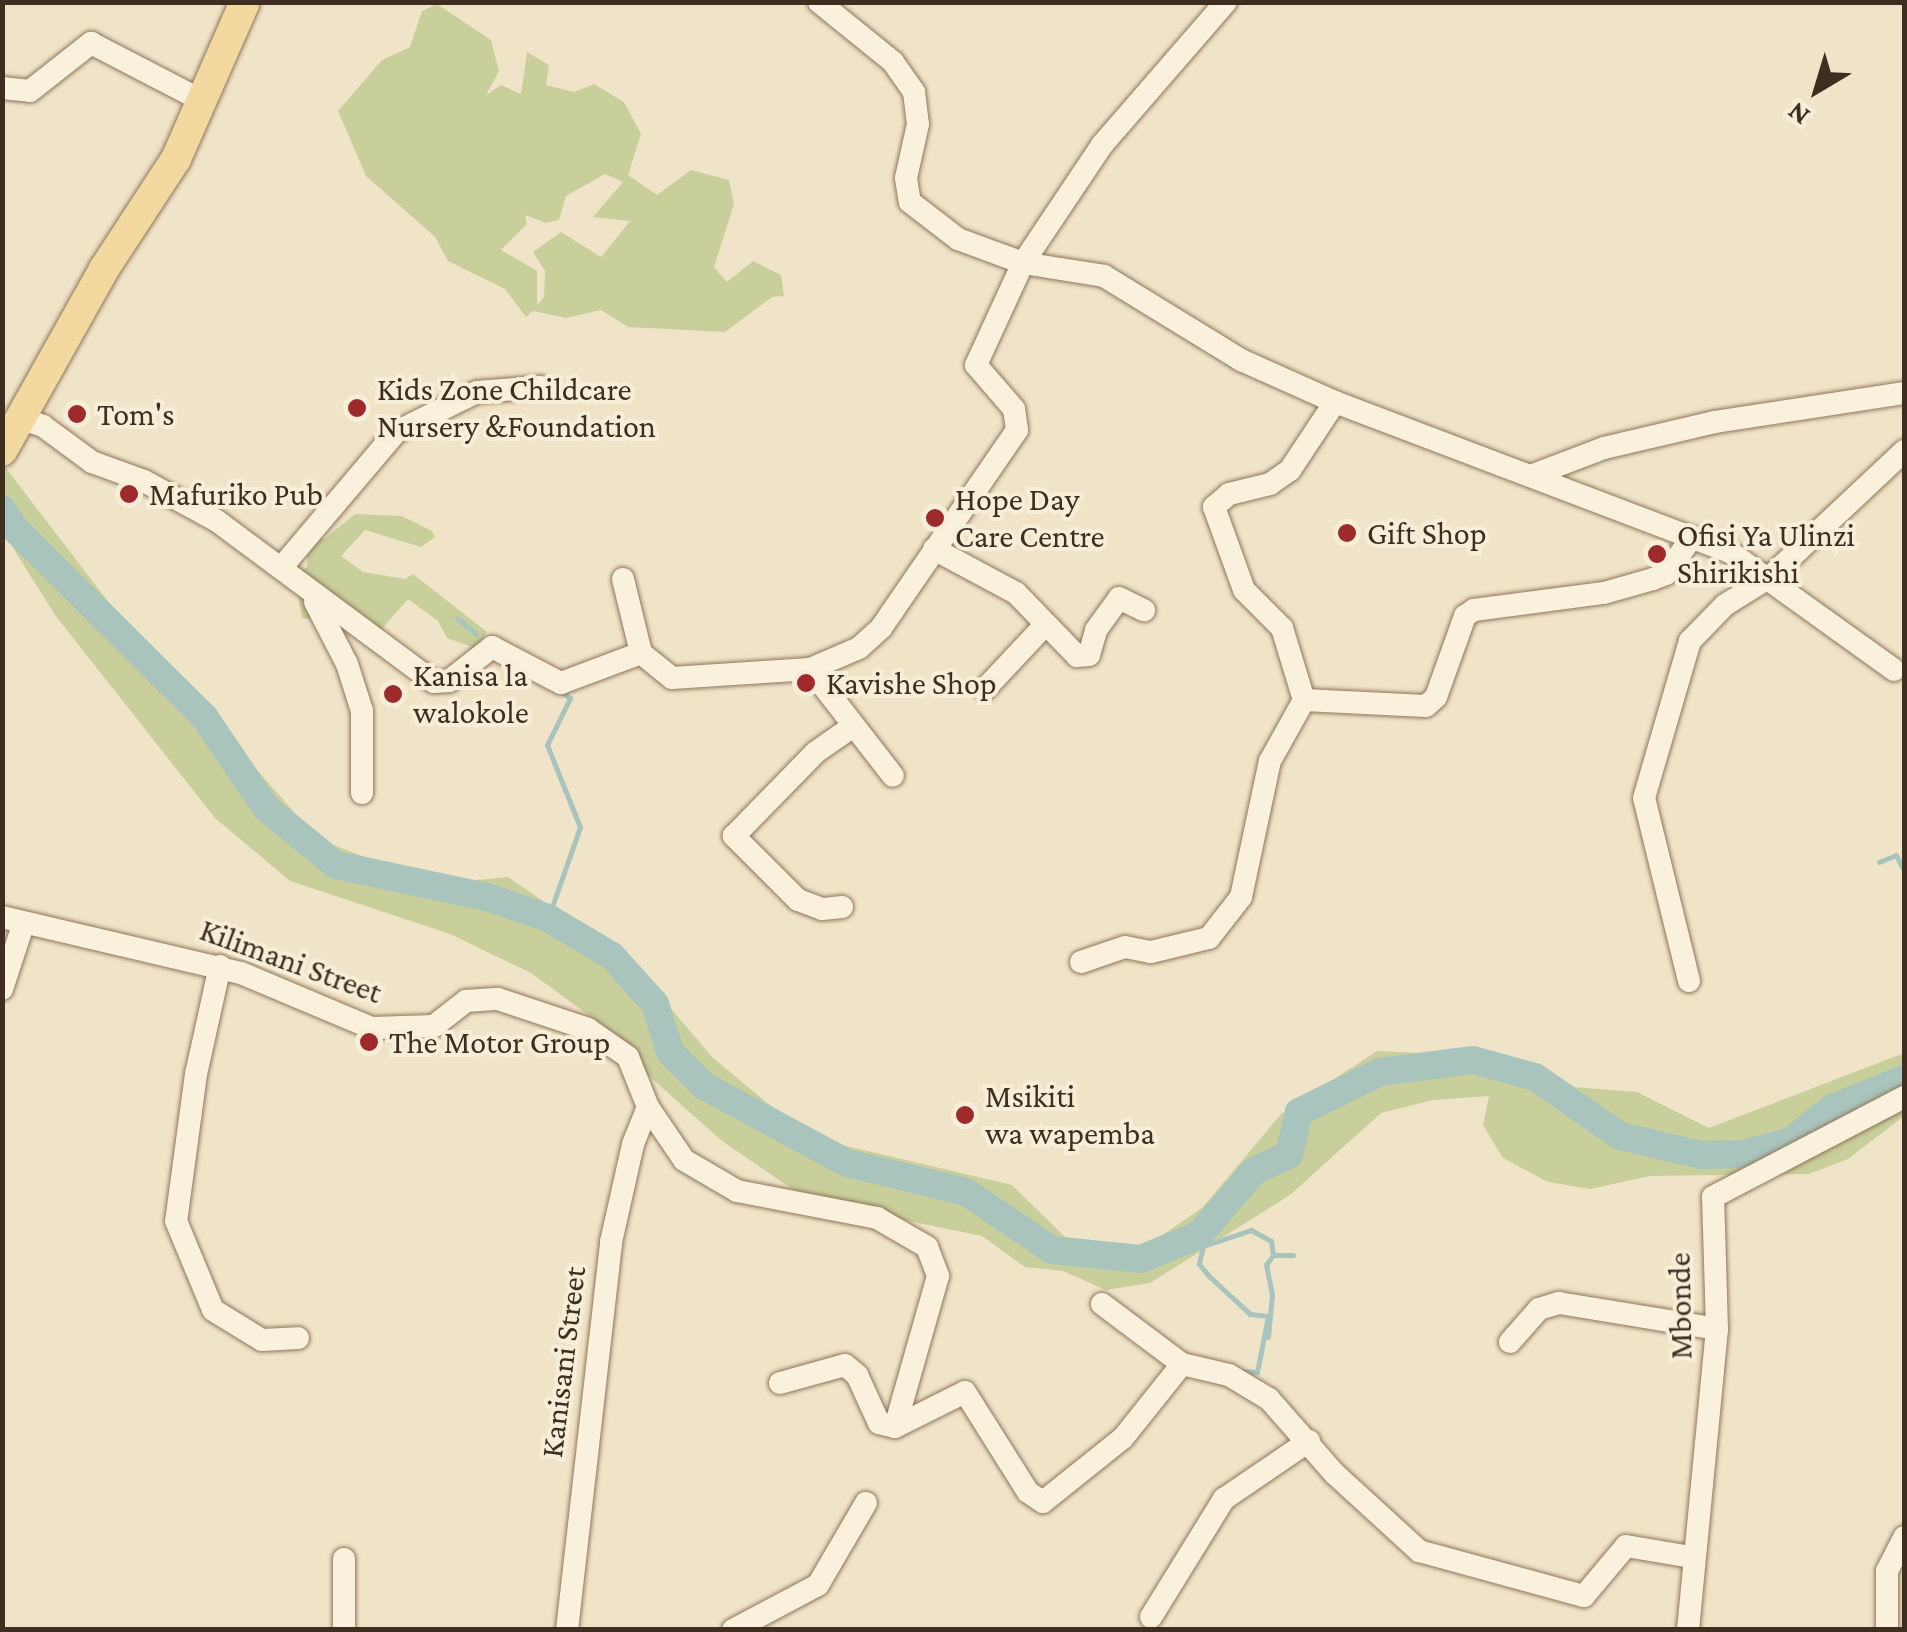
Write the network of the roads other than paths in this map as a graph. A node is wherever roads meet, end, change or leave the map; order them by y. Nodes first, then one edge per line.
1 (245, 2) edge
2 (818, 2) edge
3 (1226, 2) edge
4 (2, 88) edge
5 (205, 102) junction
6 (1024, 263) junction
7 (540, 387) dead end
8 (1904, 394) edge
9 (1335, 402) junction
10 (20, 418) junction
11 (2, 450) edge
12 (1904, 450) edge
13 (1533, 475) junction
14 (1690, 540) junction
15 (934, 549) junction
16 (281, 568) junction
17 (1770, 577) junction
18 (623, 579) dead end
19 (310, 594) junction
20 (1144, 610) dead end
21 (1042, 626) junction
22 (641, 653) junction
23 (810, 668) junction
24 (1894, 670) dead end
25 (984, 689) dead end
26 (1304, 700) junction
27 (852, 726) junction
28 (893, 776) dead end
29 (362, 794) dead end
30 (842, 906) dead end
31 (12, 921) edge
32 (1081, 962) dead end
33 (220, 966) junction
34 (1689, 982) dead end
35 (2, 990) edge
36 (1904, 1097) edge
37 (648, 1107) junction
38 (1102, 1304) dead end
39 (1716, 1328) junction
40 (298, 1338) dead end
41 (1510, 1342) dead end
42 (1182, 1364) junction
43 (780, 1383) dead end
44 (896, 1428) junction
45 (1309, 1442) junction
46 (866, 1503) dead end
47 (1904, 1537) edge
48 (1691, 1557) junction
49 (344, 1559) dead end
50 (1150, 1617) dead end
51 (344, 1630) edge
52 (568, 1630) edge
53 (733, 1630) edge
54 (1688, 1630) edge
55 (1887, 1630) edge

1 - 5 main road
2 - 6 street
3 - 6 street
4 - 5 street
5 - 10 main road
6 - 9 street
6 - 15 street
7 - 16 street
8 - 13 street
9 - 13 street
9 - 26 street
10 - 11 main road
10 - 16 street
12 - 17 street
13 - 14 street
14 - 17 street
14 - 26 street
15 - 21 street
15 - 23 street
16 - 19 street
17 - 24 street
17 - 34 street
18 - 22 street
19 - 22 street
19 - 29 street
20 - 21 street
21 - 25 street
22 - 23 street
23 - 27 street
26 - 32 street
27 - 28 street
27 - 30 street
31 - 33 street, Kilimani Street
31 - 35 street
33 - 37 street, Kilimani Street
33 - 40 street
36 - 39 street, Mbonde
37 - 44 street, Kilimani Street
37 - 52 street, Kanisani Street
38 - 42 street
39 - 41 street
39 - 48 street, Mbonde
42 - 44 street
42 - 45 street
43 - 44 street
45 - 48 street
45 - 50 street
46 - 53 street
47 - 55 street
48 - 54 street, Mbonde
49 - 51 street

